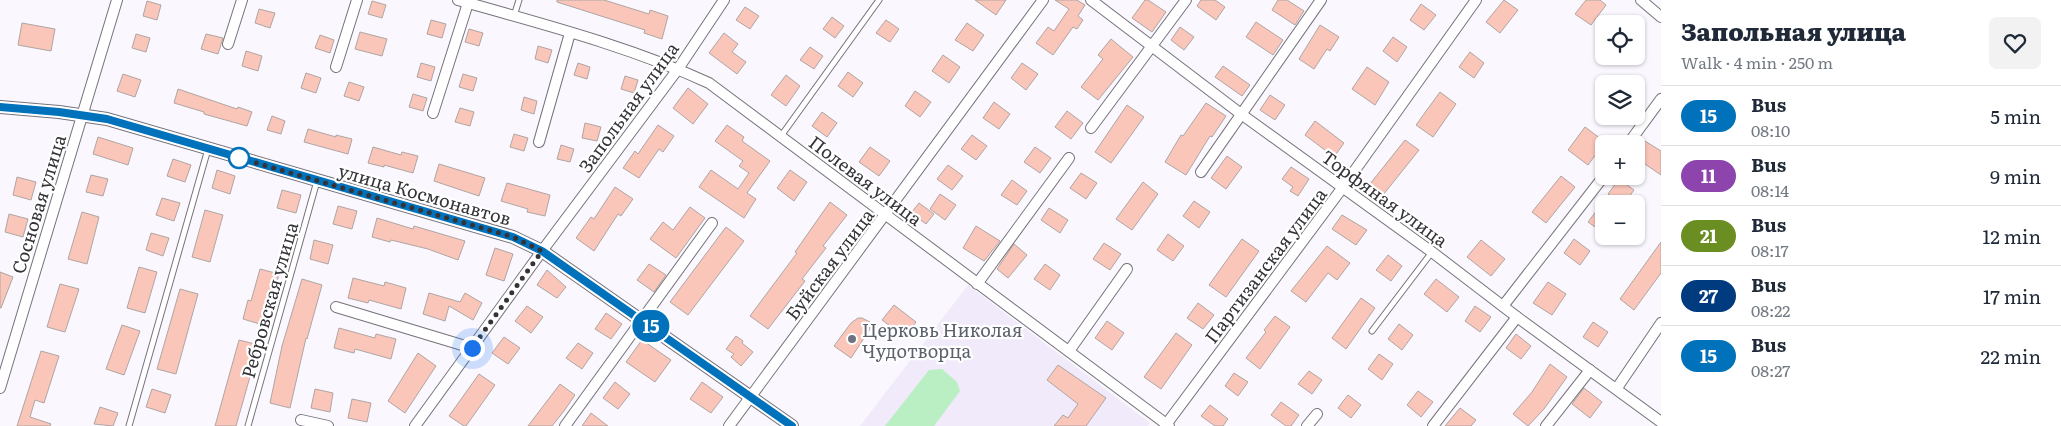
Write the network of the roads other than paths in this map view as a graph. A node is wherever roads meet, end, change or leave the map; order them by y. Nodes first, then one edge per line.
1 (116, 0) edge
2 (242, 0) edge
3 (356, 0) edge
4 (519, 0) edge
5 (724, 0) edge
6 (880, 0) edge
7 (1043, 0) edge
8 (1091, 0) edge
9 (1186, 0) edge
10 (1321, 0) edge
11 (1476, 0) edge
12 (1641, 0) edge
13 (463, 1) edge
14 (514, 16) junction
15 (1661, 18) edge
16 (570, 33) junction
17 (228, 44) dead end
18 (1153, 46) junction
19 (336, 67) dead end
20 (678, 69) junction
21 (1661, 99) edge
22 (0, 107) edge
23 (433, 114) dead end
24 (1241, 114) junction
25 (81, 115) junction
26 (1091, 128) dead end
27 (1635, 135) edge
28 (780, 136) junction
29 (539, 142) dead end
30 (208, 149) junction
31 (1069, 158) dead end
32 (1200, 172) dead end
33 (317, 180) junction
34 (1597, 185) edge
35 (1343, 187) junction
36 (885, 216) junction
37 (712, 224) dead end
38 (542, 251) junction
39 (1432, 252) junction
40 (1126, 270) dead end
41 (977, 284) junction
42 (1504, 306) junction
43 (336, 307) dead end
44 (1517, 317) junction
45 (643, 321) junction
46 (1661, 322) edge
47 (1372, 331) dead end
48 (472, 348) junction
49 (1069, 351) junction
50 (1590, 370) junction
51 (0, 388) edge
52 (1617, 388) junction
53 (751, 396) junction
54 (1318, 414) dead end
55 (301, 420) dead end
56 (1661, 422) edge
57 (1167, 425) edge
58 (129, 426) edge
59 (248, 426) edge
60 (328, 426) edge
61 (415, 426) edge
62 (565, 426) edge
63 (729, 426) edge
64 (792, 426) edge
65 (1307, 426) edge
66 (1433, 426) edge
67 (1546, 426) edge

1 - 25 street, Сосновая улица
2 - 17 street
3 - 19 street
4 - 14 lane
5 - 20 street, Запольная улица
6 - 28 lane
7 - 36 street, Буйская улица
8 - 18 street, Торфяная улица
9 - 18 street
10 - 24 street
11 - 35 street, Партизанская улица
12 - 15 street
13 - 14 street, Полевая улица
13 - 23 street
14 - 16 street, Полевая улица
16 - 20 street, Полевая улица
16 - 29 street
18 - 24 street, Торфяная улица
18 - 26 street
20 - 28 street, Полевая улица
20 - 38 street, Запольная улица
21 - 27 street
22 - 25 street, улица Космонавтов
24 - 32 street
24 - 35 street, Торфяная улица
25 - 30 street, улица Космонавтов
25 - 51 street, Сосновая улица
28 - 36 street, Полевая улица
30 - 33 street, улица Космонавтов
30 - 58 lane
31 - 41 street
33 - 38 street, улица Космонавтов
33 - 59 lane, Ребровская улица
34 - 42 street
35 - 39 street, Торфяная улица
35 - 57 street, Партизанская улица
36 - 41 street, Полевая улица
36 - 53 street, Буйская улица
37 - 45 street
38 - 45 street, улица Космонавтов
38 - 48 street, Запольная улица
39 - 42 street, Торфяная улица
39 - 47 lane
40 - 49 street
41 - 49 street, Полевая улица
42 - 44 street, Торфяная улица
43 - 48 street
44 - 50 street, Торфяная улица
44 - 66 street
45 - 53 street, улица Космонавтов
45 - 62 street
46 - 52 street
48 - 61 street, Запольная улица
49 - 57 street, Полевая улица
50 - 52 street, Торфяная улица
50 - 67 street
52 - 56 street, Торфяная улица
53 - 63 street, Буйская улица
53 - 64 street, улица Космонавтов
54 - 65 street
55 - 60 street

